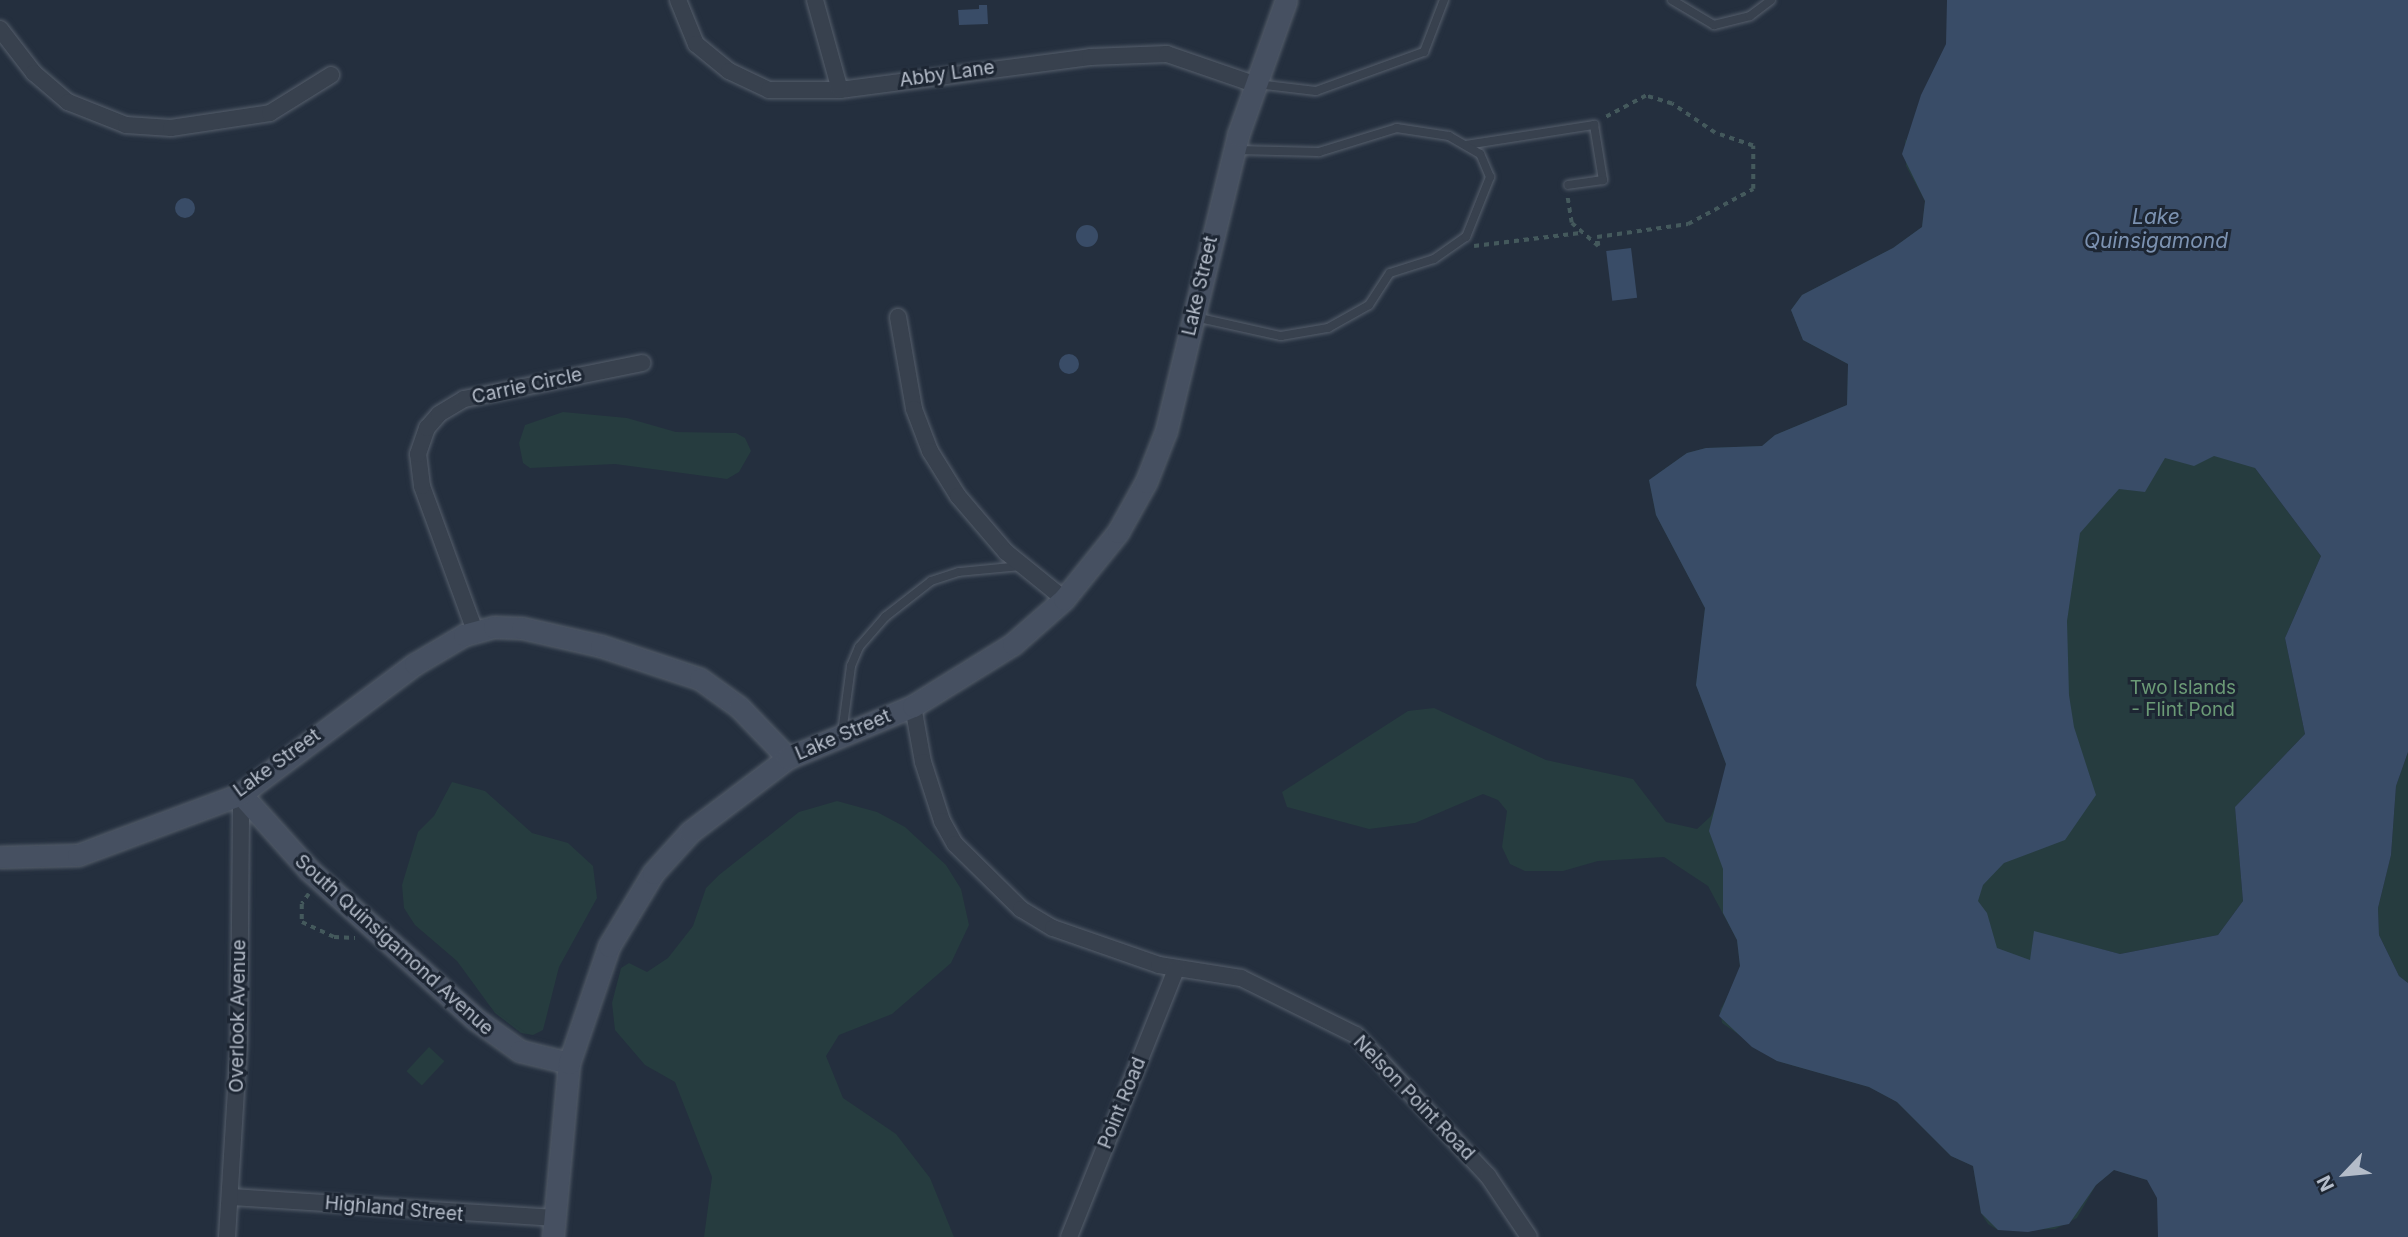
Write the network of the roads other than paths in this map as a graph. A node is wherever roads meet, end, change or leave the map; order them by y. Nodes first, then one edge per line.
1 (678, 0) edge
2 (815, 0) edge
3 (1286, 0) edge
4 (1444, 0) edge
5 (1672, 0) edge
6 (1771, 0) edge
7 (0, 29) edge
8 (331, 75) dead end
9 (1254, 83) junction
10 (840, 90) junction
11 (1465, 145) junction
12 (1234, 150) junction
13 (1568, 185) road end
14 (1192, 316) junction
15 (898, 317) dead end
16 (642, 363) dead end
17 (1023, 566) junction
18 (1064, 600) junction
19 (475, 631) junction
20 (913, 706) junction
21 (841, 734) junction
22 (788, 758) junction
23 (241, 794) junction
24 (0, 857) edge
25 (1176, 969) junction
26 (569, 1063) junction
27 (232, 1197) junction
28 (554, 1228) edge
29 (228, 1237) edge
30 (1069, 1237) edge
31 (1529, 1237) edge

1 - 10 street, Abby Lane
2 - 10 street
3 - 9 main road, Lake Street
4 - 9 lane
5 - 6 lane
7 - 8 street
9 - 10 street, Abby Lane
9 - 12 main road, Lake Street
11 - 12 lane
11 - 13 lane
11 - 14 lane
12 - 14 main road, Lake Street
14 - 18 main road, Lake Street
15 - 17 street
16 - 19 street, Carrie Circle
17 - 18 street
17 - 21 lane
18 - 20 main road, Lake Street
19 - 22 main road, Lake Street
19 - 23 main road, Lake Street
20 - 21 main road, Lake Street
20 - 25 street, Nelson Point Road
21 - 22 main road, Lake Street
22 - 26 main road
23 - 24 main road, Lake Street
23 - 26 main road, South Quinsigamond Avenue
23 - 27 street, Overlook Avenue
25 - 30 street, Point Road
25 - 31 street, Nelson Point Road
26 - 28 main road
27 - 28 street, Highland Street
27 - 29 street, Overlook Avenue

